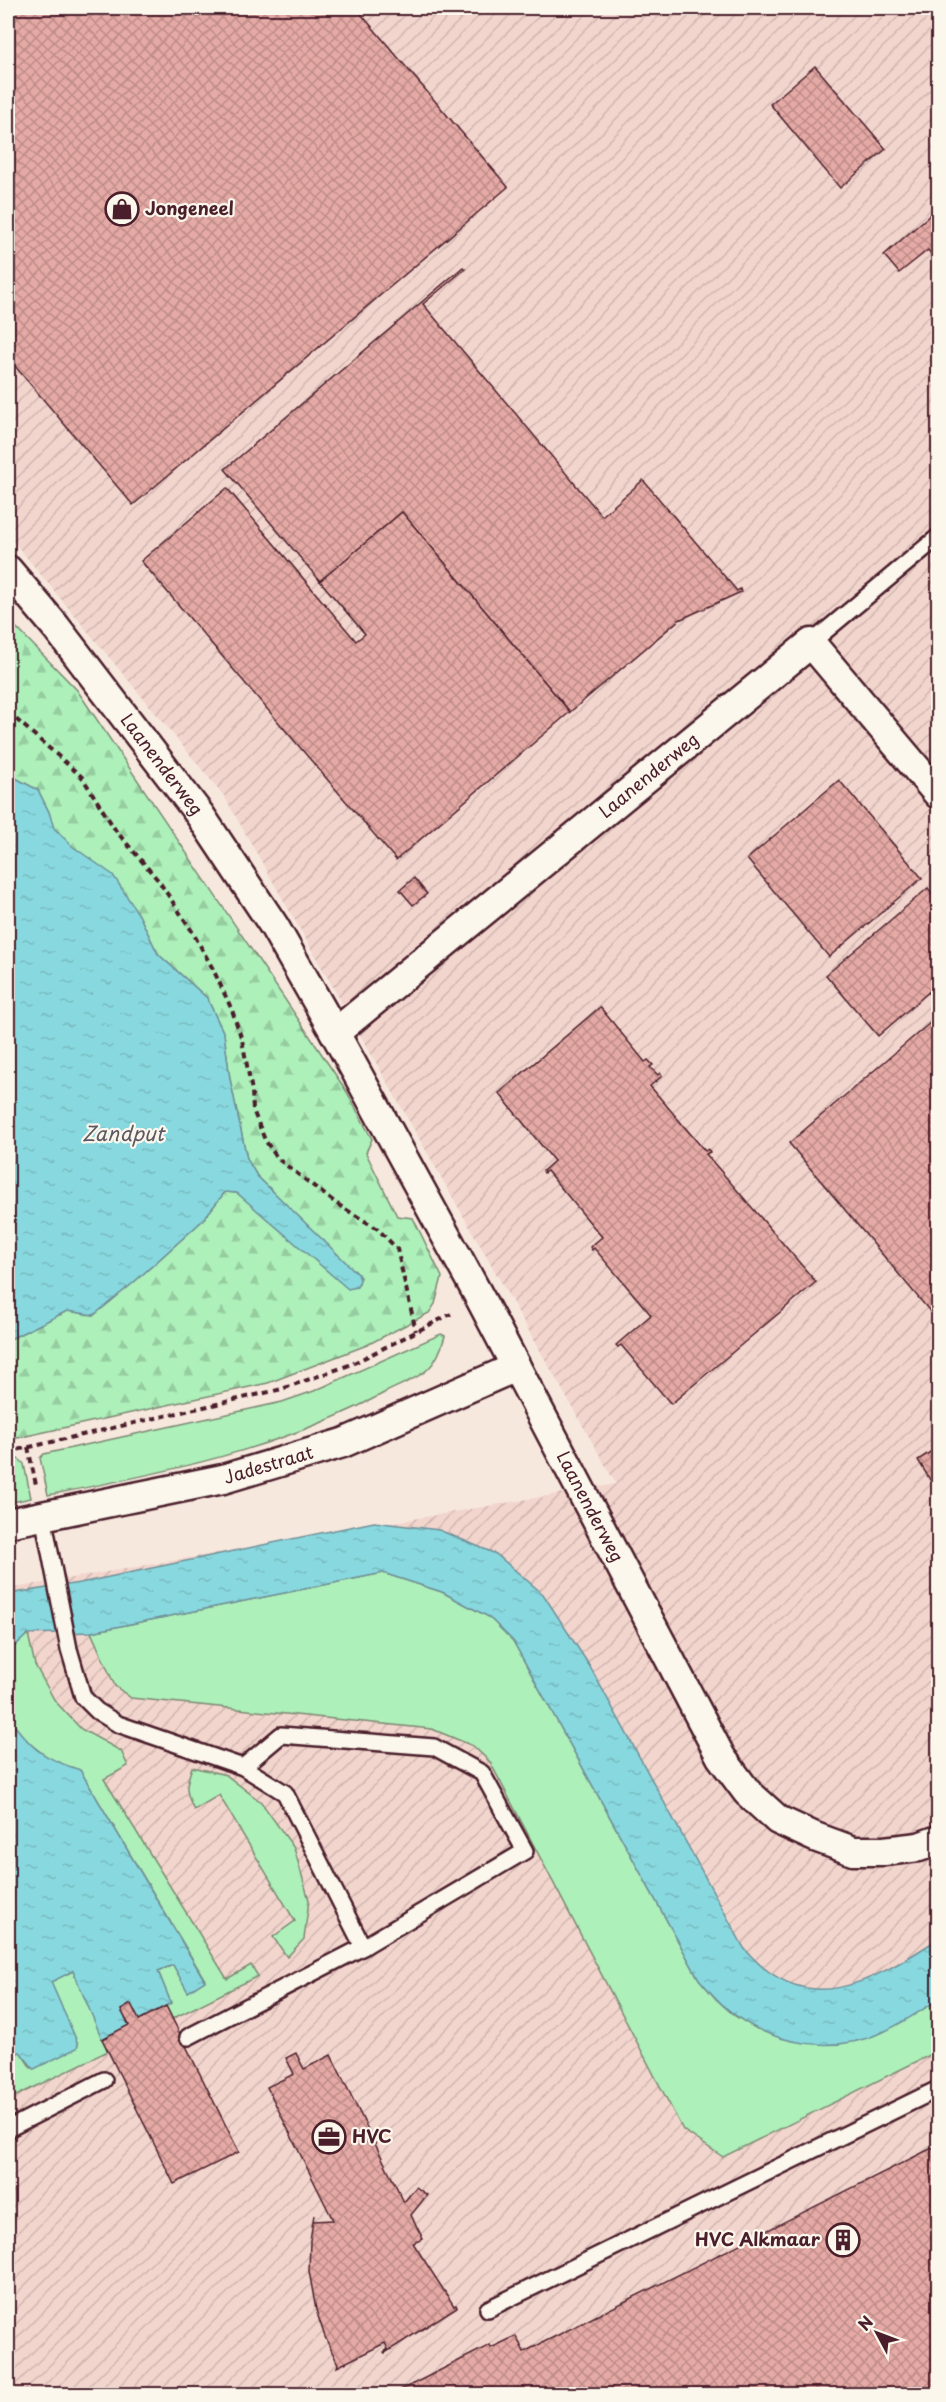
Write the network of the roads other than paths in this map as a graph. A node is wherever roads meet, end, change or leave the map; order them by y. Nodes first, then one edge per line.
1 (939, 537) edge
2 (8, 570) edge
3 (811, 643) junction
4 (939, 795) edge
5 (335, 1034) junction
6 (516, 1366) junction
7 (43, 1516) junction
8 (8, 1522) edge
9 (243, 1767) junction
10 (939, 1840) edge
11 (363, 1947) junction
12 (188, 2037) dead end
13 (104, 2080) dead end
14 (939, 2089) edge
15 (8, 2129) edge
16 (488, 2308) dead end

1 - 3 lane
2 - 5 street, Laanenderweg
3 - 4 street
3 - 5 street, Laanenderweg
5 - 6 street, Laanenderweg
6 - 7 street, Jadestraat
6 - 10 street, Laanenderweg
7 - 8 street, Jadestraat
7 - 9 lane
9 - 11 lane
9 - 11 lane
11 - 12 lane
13 - 15 lane
14 - 16 lane

